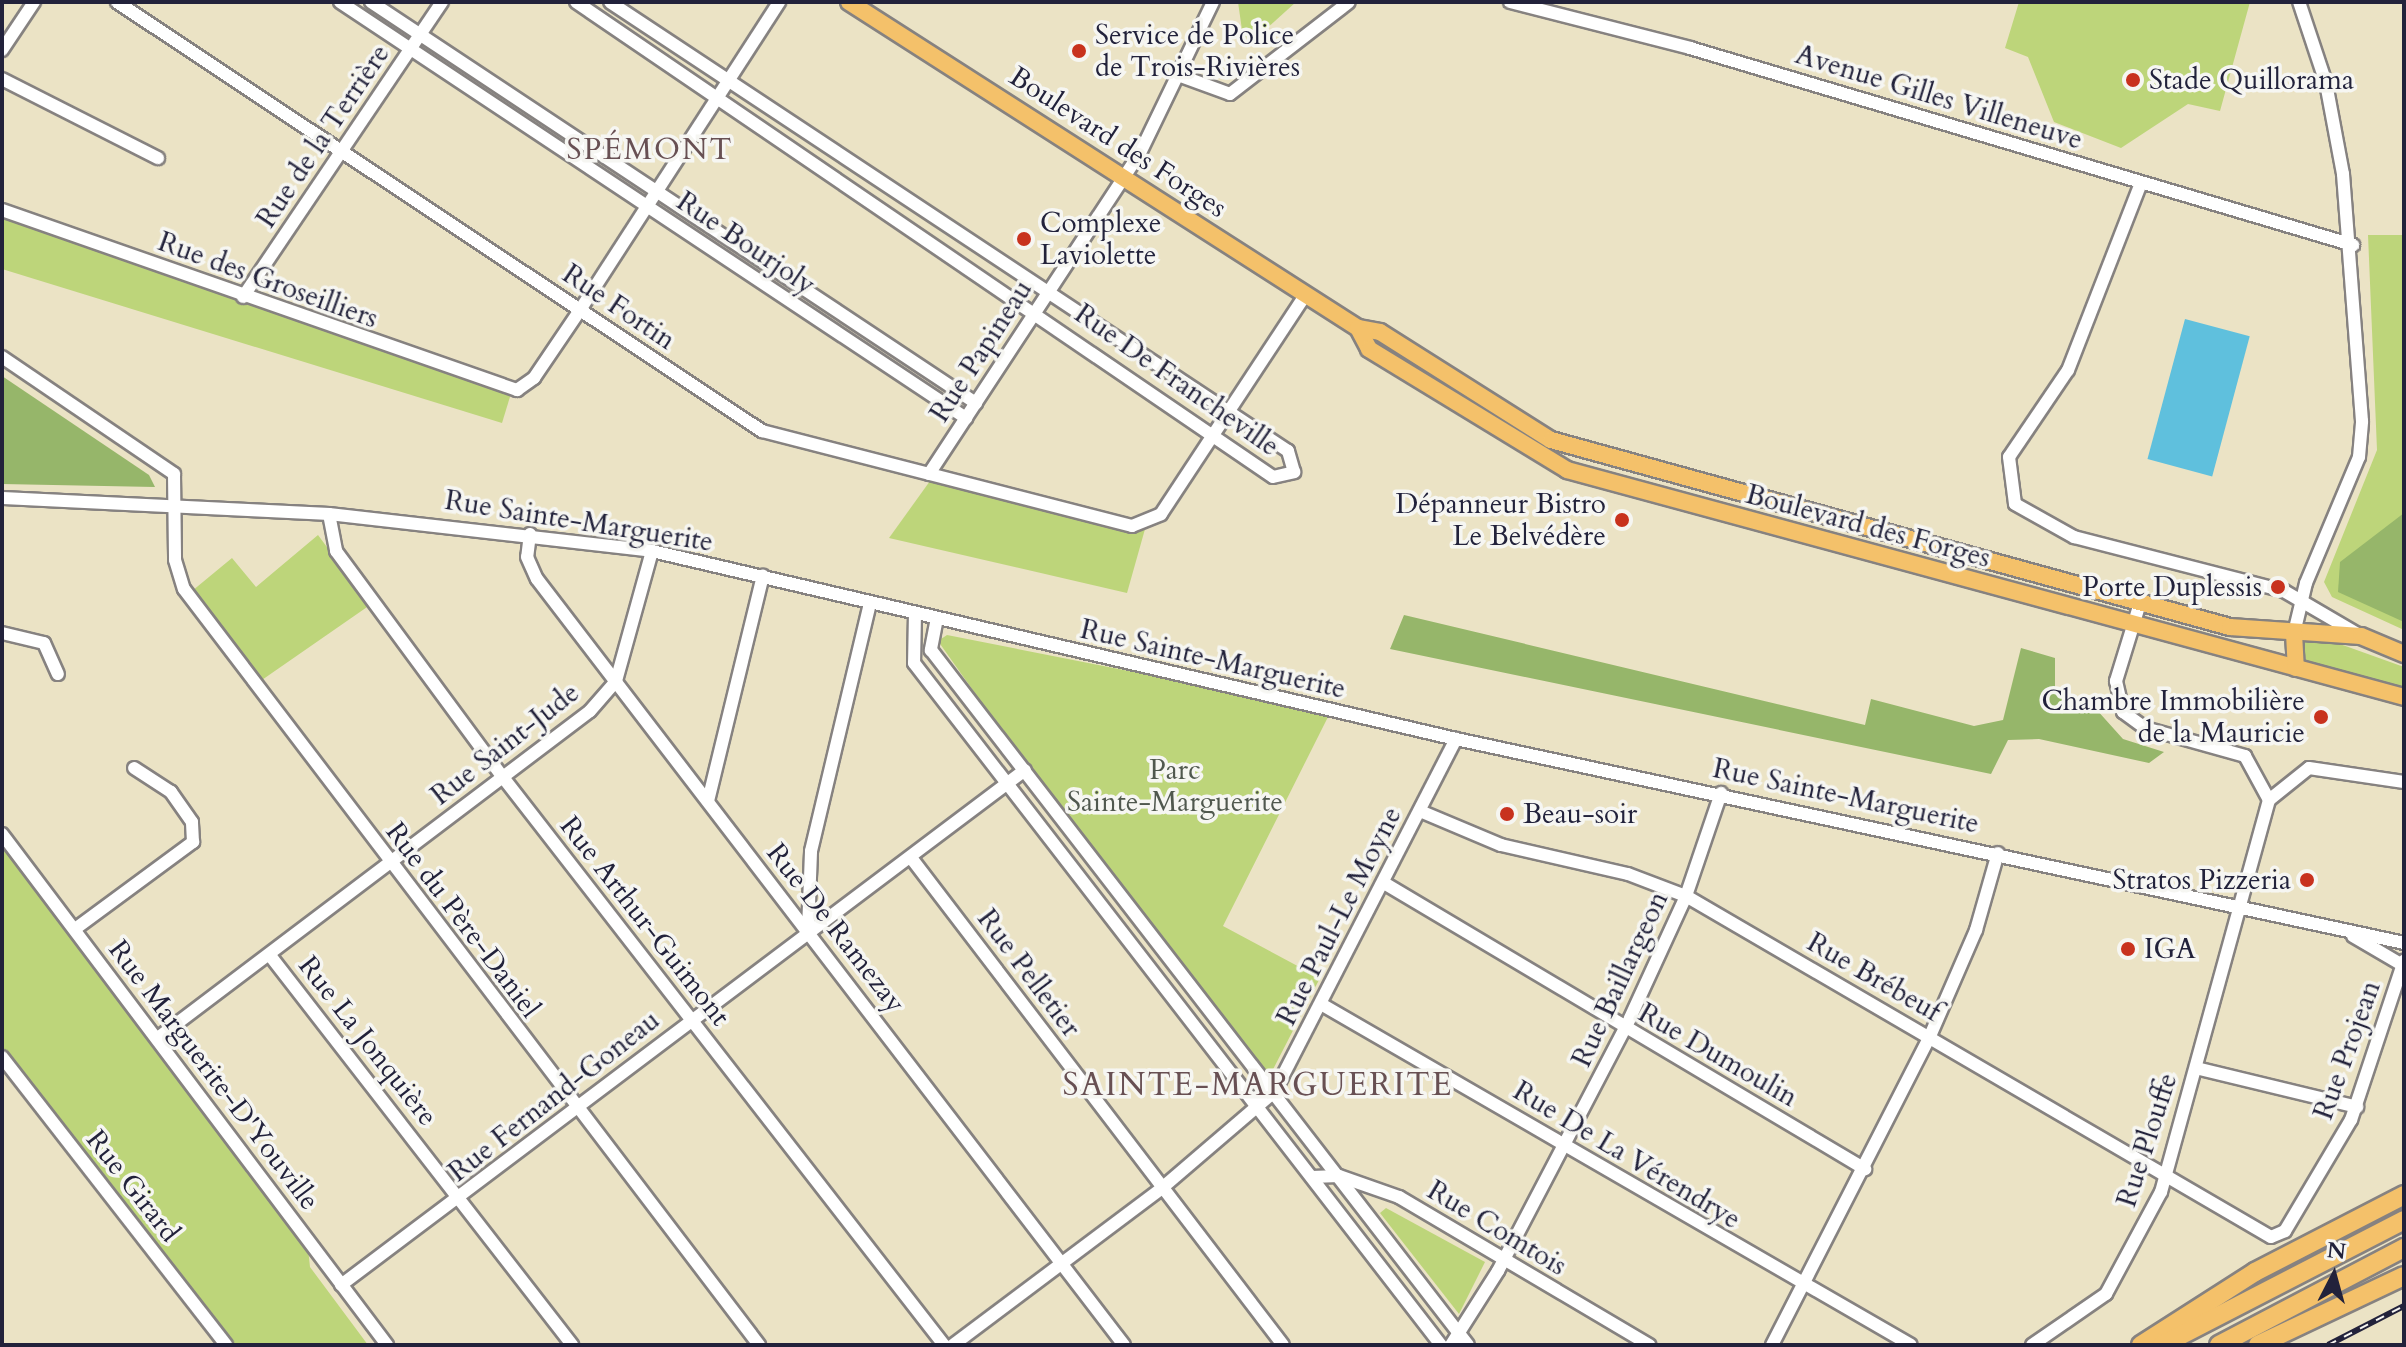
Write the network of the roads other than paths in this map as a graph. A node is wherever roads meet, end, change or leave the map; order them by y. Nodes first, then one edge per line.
1 (34, 2) edge
2 (117, 2) edge
3 (340, 2) edge
4 (371, 2) edge
5 (442, 2) edge
6 (576, 2) edge
7 (610, 2) edge
8 (779, 2) edge
9 (849, 2) edge
10 (1213, 2) edge
11 (1349, 2) edge
12 (1510, 2) edge
13 (2299, 2) edge
14 (420, 34) junction
15 (410, 49) junction
16 (2, 50) edge
17 (1181, 76) junction
18 (2, 79) edge
19 (729, 81) junction
20 (718, 98) junction
21 (341, 151) junction
22 (158, 158) dead end
23 (1125, 176) junction
24 (2141, 183) junction
25 (657, 192) junction
26 (647, 206) junction
27 (2, 210) edge
28 (2353, 245) junction
29 (1048, 293) junction
30 (1306, 294) junction
31 (243, 297) junction
32 (580, 310) junction
33 (1036, 312) junction
34 (1358, 328) junction
35 (2, 357) edge
36 (976, 403) junction
37 (1228, 413) junction
38 (966, 418) junction
39 (1215, 433) junction
40 (1589, 452) junction
41 (929, 474) junction
42 (1582, 475) junction
43 (2, 498) edge
44 (177, 506) junction
45 (1792, 507) junction
46 (329, 514) junction
47 (1785, 530) junction
48 (530, 534) junction
49 (652, 551) junction
50 (763, 576) junction
51 (2300, 600) junction
52 (870, 603) junction
53 (2140, 603) junction
54 (915, 613) junction
55 (937, 618) junction
56 (2134, 623) junction
57 (2, 633) edge
58 (2294, 633) junction
59 (2361, 636) junction
60 (2404, 654) edge
61 (2296, 668) junction
62 (58, 674) dead end
63 (616, 681) junction
64 (2404, 697) edge
65 (1456, 739) junction
66 (134, 768) dead end
67 (1025, 770) junction
68 (502, 776) junction
69 (1009, 782) junction
70 (2404, 782) edge
71 (1721, 793) junction
72 (2269, 800) junction
73 (708, 801) junction
74 (1420, 811) junction
75 (2, 834) edge
76 (1998, 853) junction
77 (912, 859) junction
78 (389, 865) junction
79 (1384, 883) junction
80 (1686, 896) junction
81 (2241, 906) junction
82 (1150, 927) junction
83 (75, 929) junction
84 (2340, 929) junction
85 (808, 930) junction
86 (1131, 943) junction
87 (2404, 943) edge
88 (272, 958) junction
89 (2404, 964) edge
90 (1321, 1004) junction
91 (692, 1020) junction
92 (1625, 1029) junction
93 (1930, 1036) junction
94 (159, 1037) junction
95 (2, 1057) edge
96 (2196, 1068) junction
97 (1275, 1091) junction
98 (576, 1107) junction
99 (2357, 1107) junction
100 (1259, 1109) junction
101 (1564, 1146) junction
102 (1865, 1169) junction
103 (1339, 1176) junction
104 (1312, 1177) junction
105 (2166, 1177) junction
106 (1162, 1188) junction
107 (2404, 1195) edge
108 (461, 1198) junction
109 (2404, 1220) edge
110 (2281, 1236) joint
111 (2404, 1248) edge
112 (1504, 1260) junction
113 (1064, 1264) junction
114 (2404, 1276) edge
115 (341, 1285) junction
116 (1803, 1287) junction
117 (1460, 1342) edge
118 (226, 1345) edge
119 (387, 1345) edge
120 (572, 1345) edge
121 (759, 1345) edge
122 (944, 1345) edge
123 (953, 1345) edge
124 (1124, 1345) edge
125 (1283, 1345) edge
126 (1441, 1345) edge
127 (1649, 1345) edge
128 (1772, 1345) edge
129 (1911, 1345) edge
130 (2032, 1345) edge
131 (2141, 1345) edge
132 (2162, 1345) edge
133 (2219, 1345) edge
134 (2258, 1345) edge

1 - 16 street
2 - 21 street, Rue Fortin
3 - 15 street, Rue Bourjoly
4 - 14 street, Rue Bourjoly
5 - 14 street, Rue de la Terrière
6 - 20 street, Rue De Francheville
7 - 19 street, Rue De Francheville
8 - 19 street
9 - 23 main road, Boulevard des Forges
10 - 17 street, Rue Papineau
11 - 17 street
12 - 24 street, Avenue Gilles Villeneuve
13 - 28 street
14 - 15 street, Rue de la Terrière
14 - 25 street, Rue Bourjoly
15 - 21 street, Rue de la Terrière
15 - 26 street, Rue Bourjoly
17 - 23 street, Rue Papineau
18 - 22 street
19 - 20 street
19 - 29 street, Rue De Francheville
20 - 25 street
20 - 33 street, Rue De Francheville
21 - 31 street, Rue de la Terrière
21 - 32 street, Rue Fortin
23 - 29 street, Rue Papineau
23 - 30 main road, Boulevard des Forges
24 - 28 street, Avenue Gilles Villeneuve
24 - 51 street
25 - 26 street
25 - 36 street, Rue Bourjoly
26 - 32 street
26 - 38 street, Rue Bourjoly
27 - 31 street, Rue des Groseilliers
28 - 51 street
29 - 33 street, Rue Papineau
29 - 37 street, Rue De Francheville
30 - 34 main road, Boulevard des Forges
30 - 37 street
31 - 32 street, Rue des Groseilliers
32 - 41 street, Rue Fortin
33 - 36 street, Rue Papineau
33 - 39 street, Rue De Francheville
34 - 40 main road, Boulevard des Forges
34 - 42 main road, Boulevard des Forges
35 - 44 street, Rue du Père-Daniel
36 - 38 street, Rue Papineau
37 - 39 street
37 - 39 street, Rue De Francheville
38 - 41 street, Rue Papineau
39 - 41 street, Rue Fortin
40 - 42 main road
40 - 45 main road, Boulevard des Forges
42 - 47 main road, Boulevard des Forges
43 - 44 street, Rue Sainte-Marguerite
44 - 46 street, Rue Sainte-Marguerite
44 - 78 street, Rue du Père-Daniel
45 - 47 main road
45 - 53 main road, Boulevard des Forges
46 - 48 street, Rue Sainte-Marguerite
46 - 68 street, Rue Arthur-Guimont
47 - 56 main road, Boulevard des Forges
48 - 49 street, Rue Sainte-Marguerite
48 - 63 street, Rue De Ramezay
49 - 50 street, Rue Sainte-Marguerite
49 - 63 street, Rue Saint-Jude
50 - 52 street, Rue Sainte-Marguerite
50 - 73 street
51 - 58 street
51 - 59 street
52 - 54 street, Rue Sainte-Marguerite
52 - 85 street
53 - 56 street
53 - 58 main road, Boulevard des Forges
54 - 55 street, Rue Sainte-Marguerite
54 - 69 street
55 - 65 street, Rue Sainte-Marguerite
55 - 67 street
56 - 61 main road, Boulevard des Forges
56 - 72 street
57 - 62 street
58 - 59 main road, Boulevard des Forges
58 - 61 main road
59 - 60 main road, Boulevard des Forges
61 - 64 main road, Boulevard des Forges
63 - 68 street, Rue Saint-Jude
63 - 73 street, Rue De Ramezay
65 - 71 street, Rue Sainte-Marguerite
65 - 74 street, Rue Paul-Le Moyne
66 - 83 street
67 - 69 street, Rue Fernand-Goneau
67 - 82 street
68 - 78 street, Rue Saint-Jude
68 - 91 street, Rue Arthur-Guimont
69 - 77 street, Rue Fernand-Goneau
69 - 86 street
70 - 72 street
71 - 76 street, Rue Sainte-Marguerite
71 - 80 street, Rue Baillargeon
72 - 81 street, Rue Plouffe
73 - 85 street, Rue De Ramezay
74 - 79 street, Rue Paul-Le Moyne
74 - 80 street, Rue Brébeuf
75 - 83 street, Rue Marguerite-D'Youville
76 - 81 street, Rue Sainte-Marguerite
76 - 93 street
77 - 85 street, Rue Fernand-Goneau
77 - 106 street, Rue Pelletier
78 - 88 street, Rue Saint-Jude
78 - 98 street, Rue du Père-Daniel
79 - 90 street, Rue Paul-Le Moyne
79 - 92 street, Rue Dumoulin
80 - 92 street, Rue Baillargeon
80 - 93 street, Rue Brébeuf
81 - 84 street, Rue Sainte-Marguerite
81 - 96 street, Rue Plouffe
82 - 86 street
82 - 97 street
83 - 94 street, Rue Marguerite-D'Youville
84 - 87 street, Rue Sainte-Marguerite
84 - 89 street
85 - 91 street, Rue Fernand-Goneau
85 - 113 street, Rue De Ramezay
86 - 100 street
88 - 94 street, Rue Saint-Jude
88 - 108 street, Rue La Jonquière
89 - 99 street, Rue Projean
90 - 97 street, Rue Paul-Le Moyne
90 - 101 street, Rue De La Vérendrye
91 - 98 street, Rue Fernand-Goneau
91 - 122 street, Rue Arthur-Guimont
92 - 101 street, Rue Baillargeon
92 - 102 street, Rue Dumoulin
93 - 102 street
93 - 105 street, Rue Brébeuf
94 - 115 street, Rue Marguerite-D'Youville
95 - 118 street, Rue Girard
96 - 99 street
96 - 105 street, Rue Plouffe
97 - 100 street, Rue Paul-Le Moyne
97 - 103 street
98 - 108 street, Rue Fernand-Goneau
98 - 121 street, Rue du Père-Daniel
99 - 110 street, Rue Projean
100 - 104 street
100 - 106 street, Rue Paul-Le Moyne
101 - 112 street, Rue Baillargeon
101 - 116 street, Rue De La Vérendrye
102 - 116 street
103 - 104 street, Rue Comtois
103 - 112 street, Rue Comtois
103 - 117 street
104 - 126 street
105 - 110 street, Rue Brébeuf
105 - 130 street, Rue Plouffe
106 - 113 street, Rue Paul-Le Moyne
106 - 125 street, Rue Pelletier
107 - 131 highway
108 - 115 street, Rue Fernand-Goneau
108 - 120 street, Rue La Jonquière
109 - 132 highway
111 - 133 highway
112 - 117 street, Rue Baillargeon
112 - 127 street, Rue Comtois
113 - 123 street, Rue Paul-Le Moyne
113 - 124 street, Rue De Ramezay
114 - 134 highway
115 - 119 street, Rue Marguerite-D'Youville
116 - 128 street
116 - 129 street, Rue De La Vérendrye

